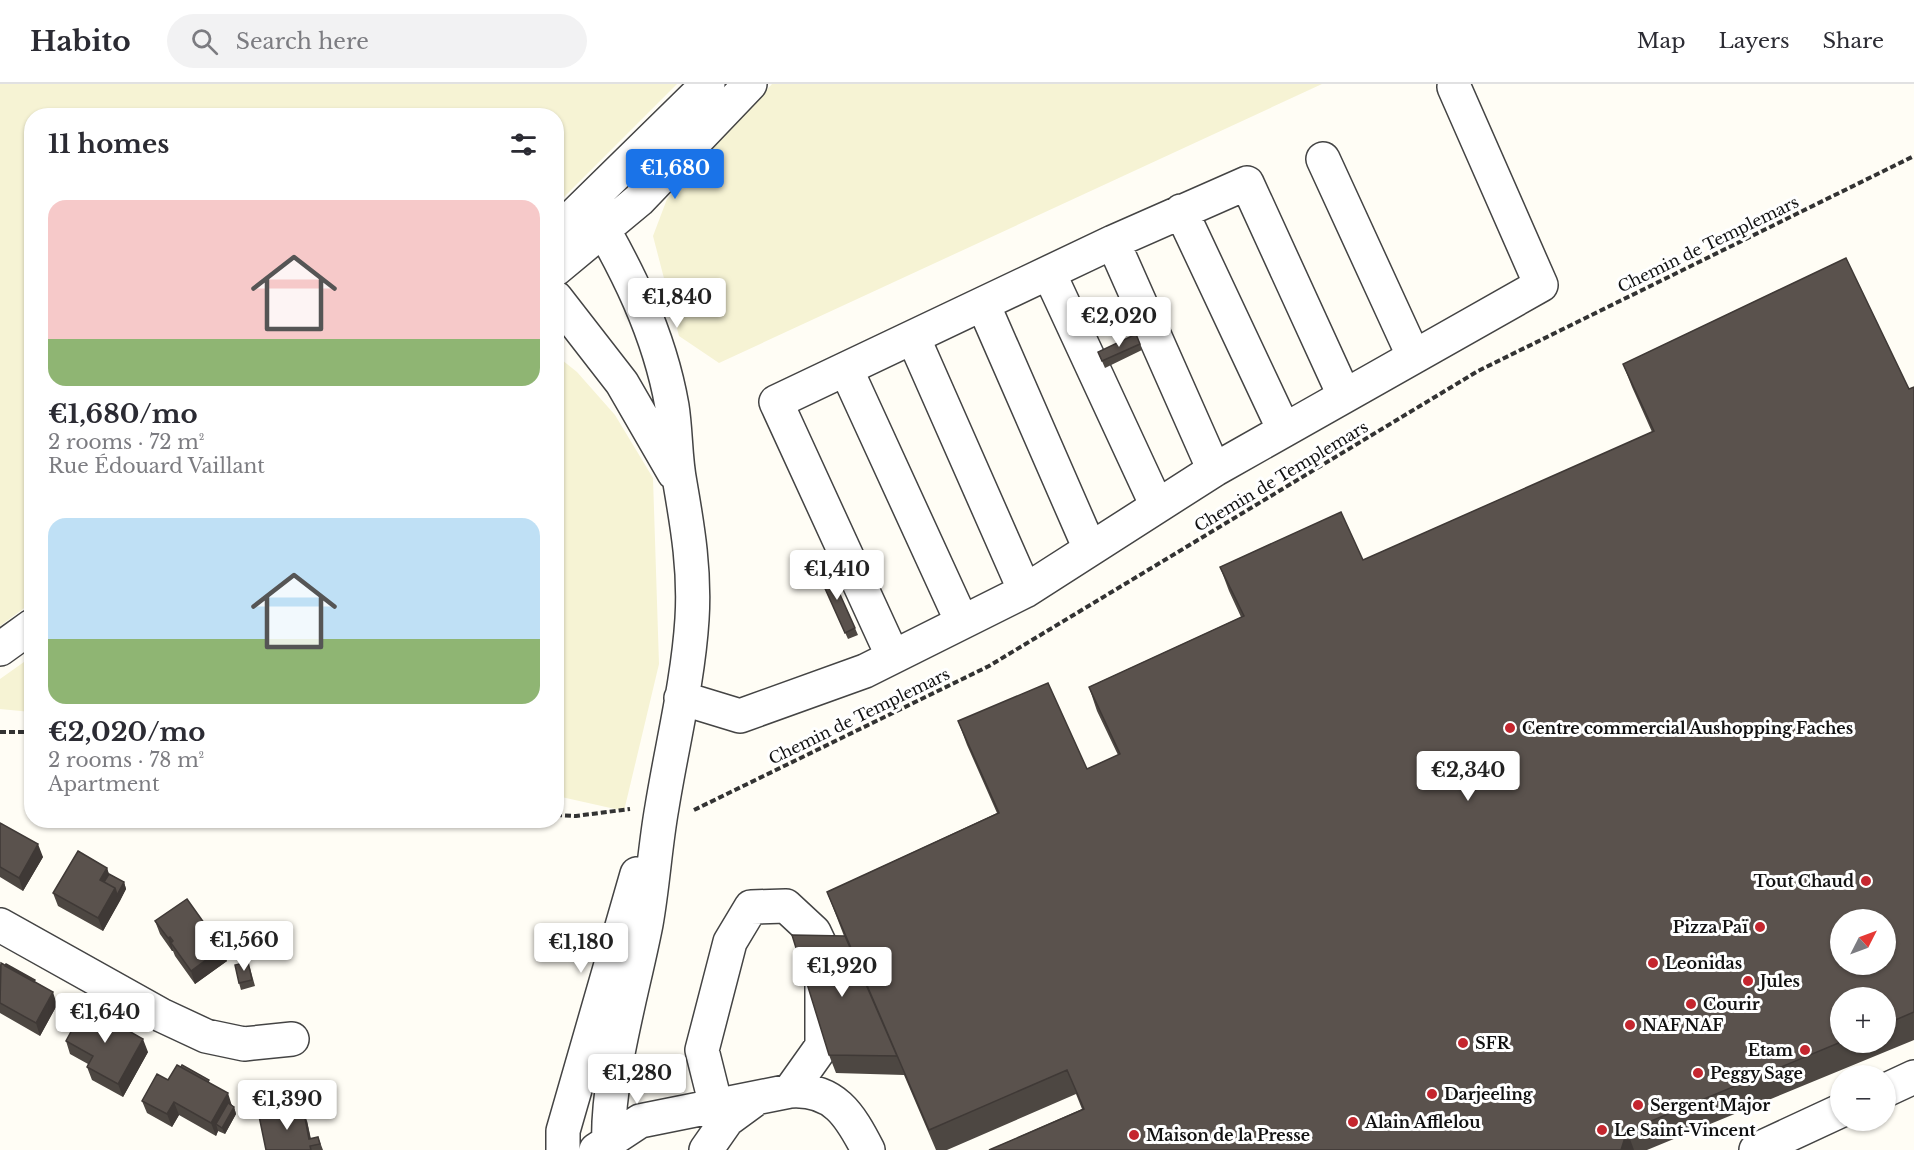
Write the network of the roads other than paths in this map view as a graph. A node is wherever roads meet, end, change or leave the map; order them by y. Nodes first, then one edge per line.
1 (708, 84) edge
2 (750, 84) edge
3 (1454, 87) dead end
4 (1323, 159) dead end
5 (1180, 211) junction
6 (596, 217) junction
7 (564, 229) edge
8 (1113, 242) junction
9 (564, 259) edge
10 (1049, 273) junction
11 (983, 304) junction
12 (564, 308) edge
13 (913, 337) junction
14 (1413, 356) junction
15 (846, 369) junction
16 (1344, 395) junction
17 (1284, 430) junction
18 (1214, 470) junction
19 (680, 483) junction
20 (1157, 506) junction
21 (1090, 549) junction
22 (1025, 591) junction
23 (962, 622) junction
24 (24, 632) edge
25 (0, 649) edge
26 (893, 657) junction
27 (681, 698) junction
28 (661, 811) junction
29 (0, 925) edge
30 (292, 1039) dead end
31 (619, 1058) junction
32 (581, 1070) junction
33 (1914, 1077) edge
34 (1896, 1085) edge
35 (790, 1091) junction
36 (757, 1098) junction
37 (703, 1109) junction
38 (1830, 1116) edge
39 (602, 1148) edge
40 (563, 1150) edge
41 (706, 1150) edge
42 (868, 1150) edge
43 (1756, 1150) edge

1 - 6 street
2 - 6 street
3 - 14 street
4 - 14 street
5 - 8 street
5 - 16 street
5 - 17 street
6 - 7 street
6 - 9 street
6 - 19 street
8 - 10 street
8 - 18 street
10 - 11 street
10 - 20 street
11 - 13 street
11 - 21 street
12 - 19 street
13 - 15 street
13 - 22 street
14 - 16 street
15 - 23 street
15 - 26 street
16 - 17 street
17 - 18 street
18 - 20 street
19 - 27 street
20 - 21 street
21 - 22 street
22 - 23 street
23 - 26 street
24 - 25 street
26 - 27 street
27 - 28 street
28 - 31 street
28 - 32 street
29 - 30 street
31 - 37 street
31 - 39 street
32 - 39 street
32 - 40 street
33 - 34 street
35 - 36 street
35 - 37 street
35 - 42 street
36 - 37 street
36 - 41 street
37 - 39 street
38 - 43 street

